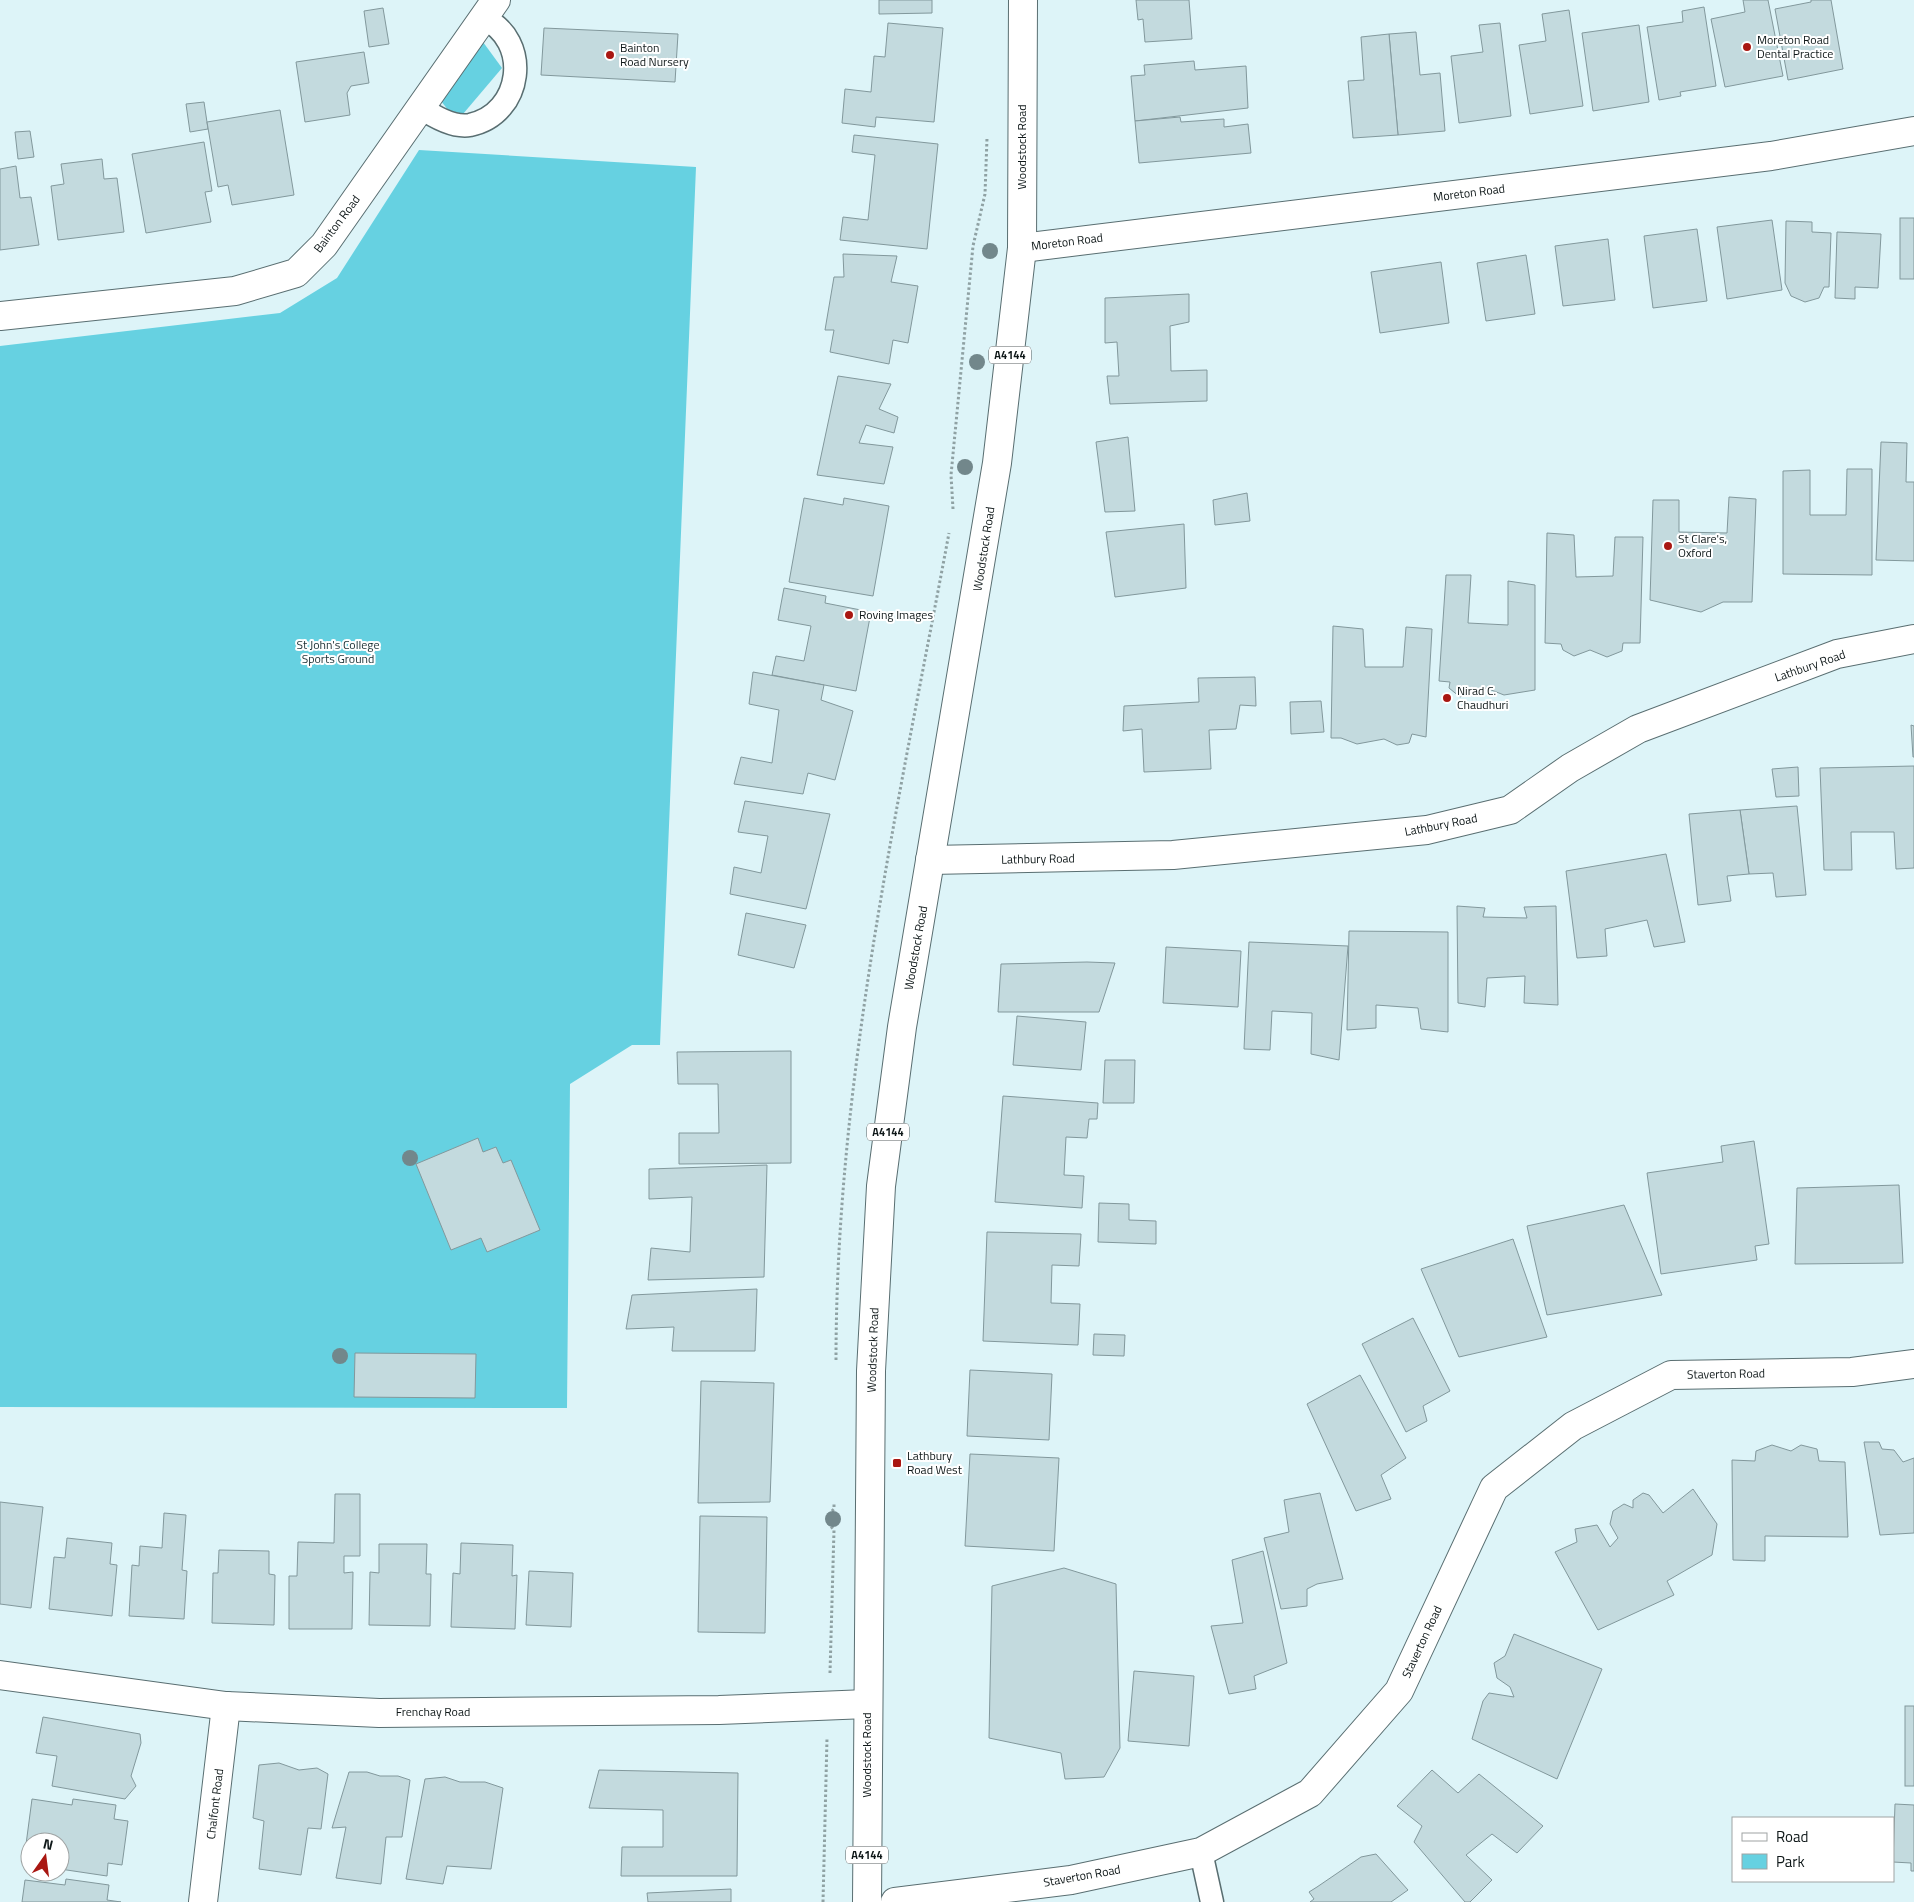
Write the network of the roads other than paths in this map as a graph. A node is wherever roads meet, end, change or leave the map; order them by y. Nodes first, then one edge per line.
1 (1023, 0) edge
2 (490, 9) edge
3 (420, 107) junction
4 (1914, 131) edge
5 (1022, 248) junction
6 (0, 316) edge
7 (1914, 639) edge
8 (930, 860) junction
9 (1914, 1364) edge
10 (0, 1675) edge
11 (868, 1704) junction
12 (226, 1706) junction
13 (1201, 1852) junction
14 (203, 1902) edge
15 (867, 1902) edge
16 (895, 1902) edge
17 (1212, 1902) edge

1 - 5 street, Woodstock Road / A4144
2 - 3 street, Bainton Road
2 - 3 lane
3 - 6 street, Bainton Road
4 - 5 street, Moreton Road
5 - 8 street, Woodstock Road / A4144
7 - 8 street, Lathbury Road
8 - 11 street, Woodstock Road / A4144
9 - 13 street, Staverton Road
10 - 12 street, Frenchay Road
11 - 12 street, Frenchay Road
11 - 15 street, Woodstock Road / A4144
12 - 14 street, Chalfont Road
13 - 16 street, Staverton Road
13 - 17 lane

